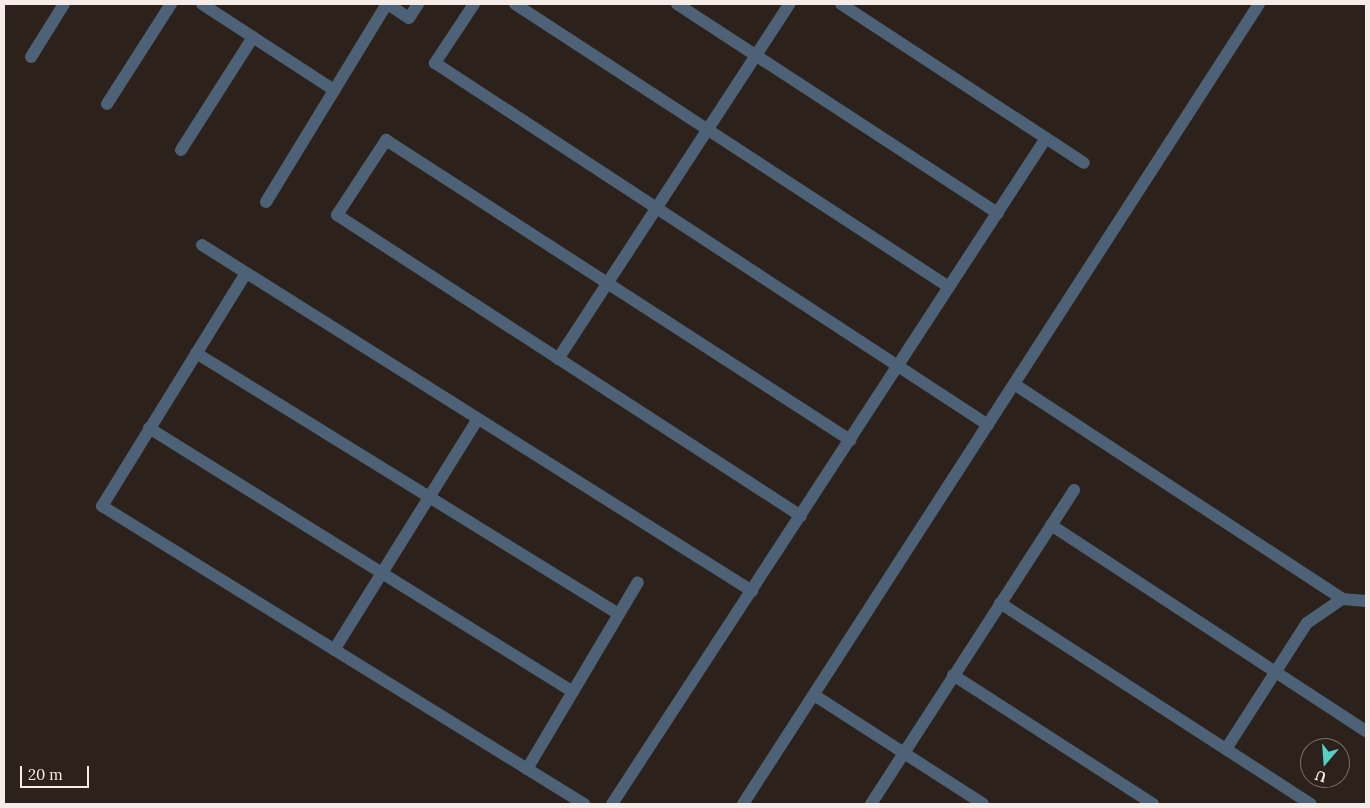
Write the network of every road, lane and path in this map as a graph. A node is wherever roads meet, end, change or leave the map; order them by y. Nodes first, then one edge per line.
1 (64, 4) edge
2 (171, 4) edge
3 (202, 4) edge
4 (388, 4) edge
5 (418, 4) edge
6 (474, 4) edge
7 (515, 4) edge
8 (677, 4) edge
9 (789, 4) edge
10 (841, 4) edge
11 (1259, 4) edge
12 (253, 37) junction
13 (756, 55) junction
14 (31, 57) dead end
15 (334, 90) junction
16 (107, 104) dead end
17 (708, 129) junction
18 (1046, 138) junction
19 (181, 150) dead end
20 (1084, 163) dead end
21 (266, 202) dead end
22 (656, 208) junction
23 (998, 213) junction
24 (202, 245) dead end
25 (246, 273) junction
26 (608, 283) junction
27 (949, 287) junction
28 (196, 353) junction
29 (558, 359) junction
30 (898, 366) junction
31 (1014, 384) junction
32 (478, 419) junction
33 (988, 424) junction
34 (149, 428) junction
35 (850, 440) junction
36 (1074, 490) dead end
37 (429, 497) junction
38 (801, 516) junction
39 (1051, 525) junction
40 (382, 573) junction
41 (638, 582) dead end
42 (752, 591) junction
43 (1342, 599) junction
44 (1366, 601) edge
45 (1000, 603) junction
46 (619, 614) junction
47 (334, 650) junction
48 (1276, 671) junction
49 (953, 675) junction
50 (573, 692) junction
51 (814, 695) junction
52 (1366, 731) edge
53 (1226, 749) junction
54 (903, 753) junction
55 (527, 769) junction
56 (584, 804) edge
57 (612, 804) edge
58 (743, 804) edge
59 (871, 804) edge
60 (983, 804) edge
61 (1153, 804) edge
62 (1311, 804) edge

1 - 14 street
2 - 16 street
3 - 12 street
4 - 5 street
4 - 15 street
6 - 22 street
7 - 17 street
8 - 13 street
9 - 13 street
10 - 18 street
11 - 31 street
12 - 15 street
12 - 19 street
13 - 17 street
13 - 23 street
15 - 21 street
17 - 22 street
17 - 27 street
18 - 20 street
18 - 23 street
22 - 26 street
22 - 30 street
23 - 27 street
24 - 25 street
25 - 28 street
25 - 32 street
26 - 29 street
26 - 29 street
26 - 35 street
27 - 30 street
28 - 34 street
28 - 37 street
29 - 38 street
30 - 33 street
30 - 35 street
31 - 33 street
31 - 43 street
32 - 37 street
32 - 42 street
33 - 51 street
34 - 40 street
34 - 47 street
35 - 38 street
36 - 39 street
37 - 40 street
37 - 46 street
38 - 42 street
39 - 45 street
39 - 48 street
40 - 47 street
40 - 50 street
41 - 46 street
42 - 57 street
43 - 44 street
43 - 48 street
45 - 49 street
45 - 53 street
46 - 50 street
47 - 55 street
48 - 52 street
48 - 53 street
49 - 54 street
49 - 61 street
50 - 55 street
51 - 54 street
51 - 58 street
53 - 62 street
54 - 59 street
54 - 60 street
55 - 56 street

